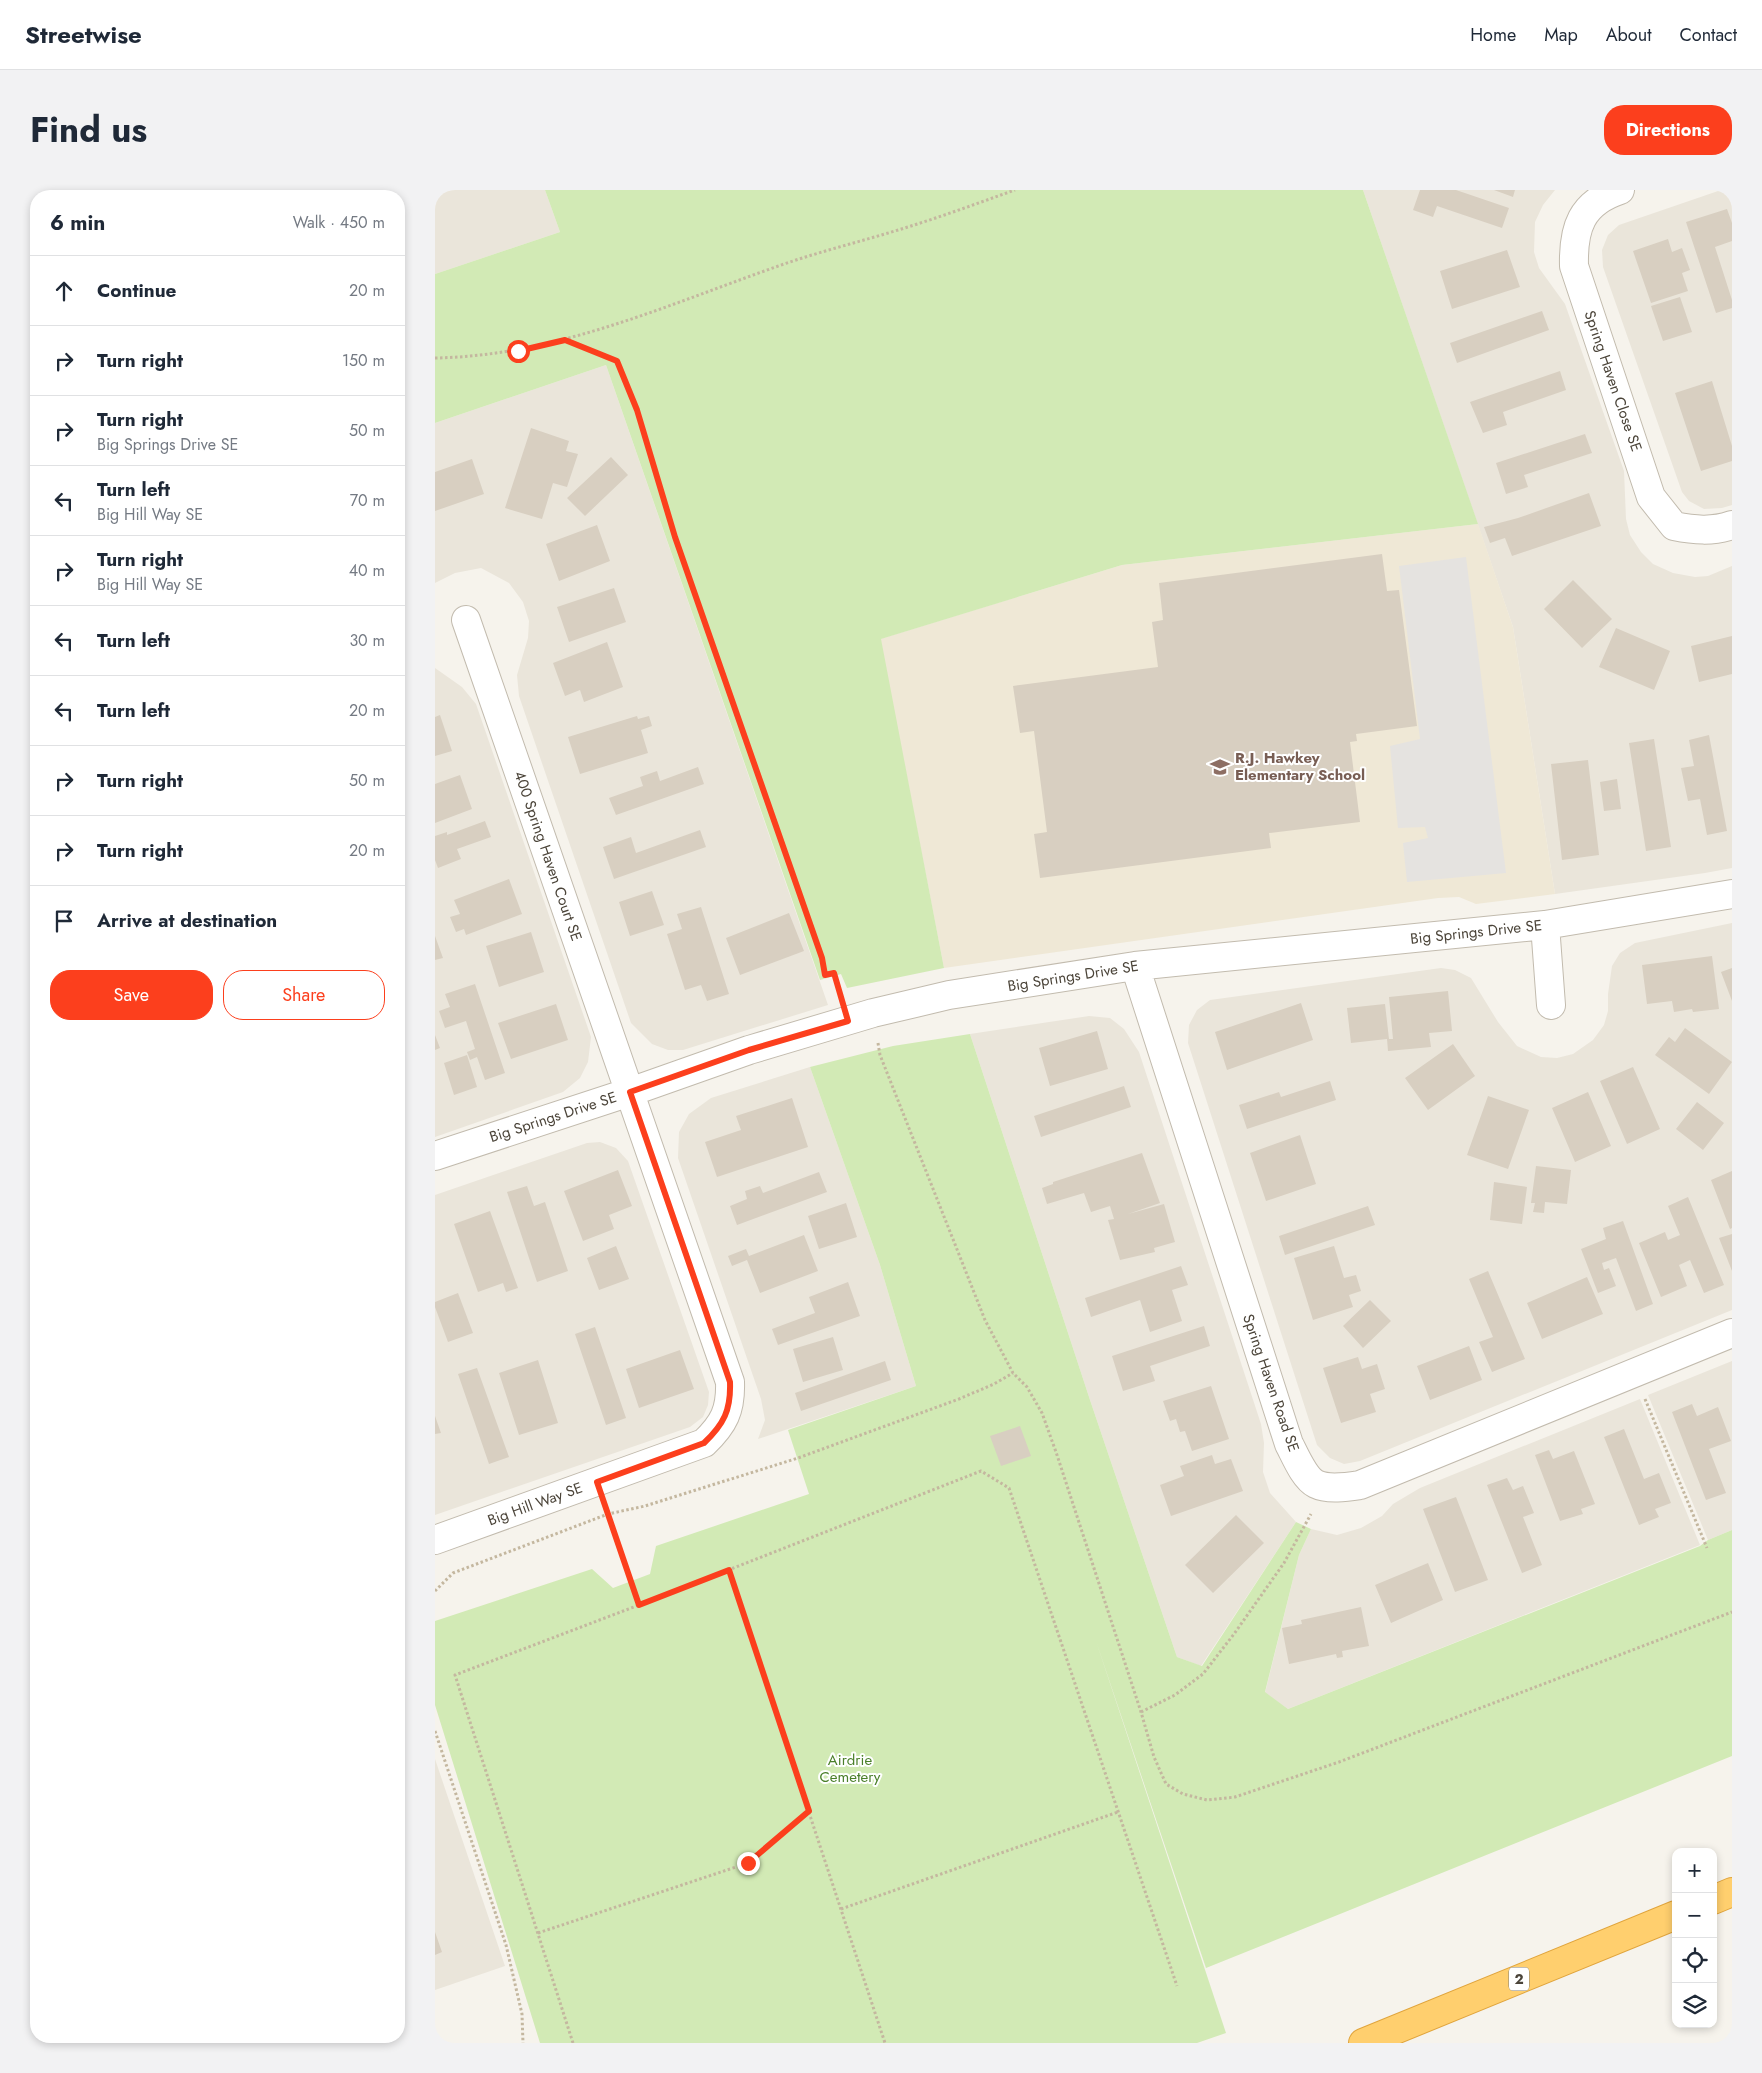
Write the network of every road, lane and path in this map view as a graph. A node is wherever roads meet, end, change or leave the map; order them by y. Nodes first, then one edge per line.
1 (1015, 190) edge
2 (1620, 190) edge
3 (565, 340) junction
4 (435, 358) edge
5 (1732, 526) edge
6 (466, 620) dead end
7 (1732, 894) edge
8 (1545, 925) junction
9 (1135, 966) junction
10 (1551, 1005) dead end
11 (860, 1017) junction
12 (630, 1092) junction
13 (435, 1156) edge
14 (1732, 1333) edge
15 (1013, 1373) junction
16 (1634, 1373) junction
17 (597, 1482) junction
18 (1323, 1485) junction
19 (608, 1514) junction
20 (435, 1540) edge
21 (1707, 1548) dead end
22 (729, 1570) junction
23 (435, 1591) edge
24 (639, 1605) junction
25 (1732, 1612) edge
26 (1141, 1712) junction
27 (435, 1731) edge
28 (809, 1811) junction
29 (1119, 1812) junction
30 (1732, 1892) edge
31 (1717, 1898) edge
32 (841, 1909) junction
33 (1672, 1917) edge
34 (538, 1933) junction
35 (1177, 1986) dead end
36 (523, 2043) edge
37 (573, 2043) edge
38 (885, 2043) edge
39 (1363, 2043) edge

1 - 3 path
2 - 5 street, Spring Haven Close SE
3 - 4 path
3 - 11 path
6 - 12 street, 400 Spring Haven Court SE
7 - 8 street, Big Springs Drive SE
8 - 9 street, Big Springs Drive SE
8 - 10 street
9 - 11 street, Big Springs Drive SE
9 - 18 street, Spring Haven Road SE
11 - 12 street, Big Springs Drive SE
11 - 15 path
12 - 13 street, Big Springs Drive SE
12 - 17 street, Big Hill Way SE
14 - 16 street
15 - 19 path
15 - 26 path
16 - 18 street
16 - 21 path
17 - 19 path
17 - 20 street, Big Hill Way SE
18 - 26 path
19 - 23 path
19 - 24 path
22 - 24 path
22 - 28 path
22 - 29 path
24 - 34 path
25 - 26 path
27 - 36 path
28 - 32 path
28 - 34 path
29 - 32 path
29 - 35 path
30 - 31 highway
32 - 38 path
33 - 39 highway, 2
34 - 37 path

